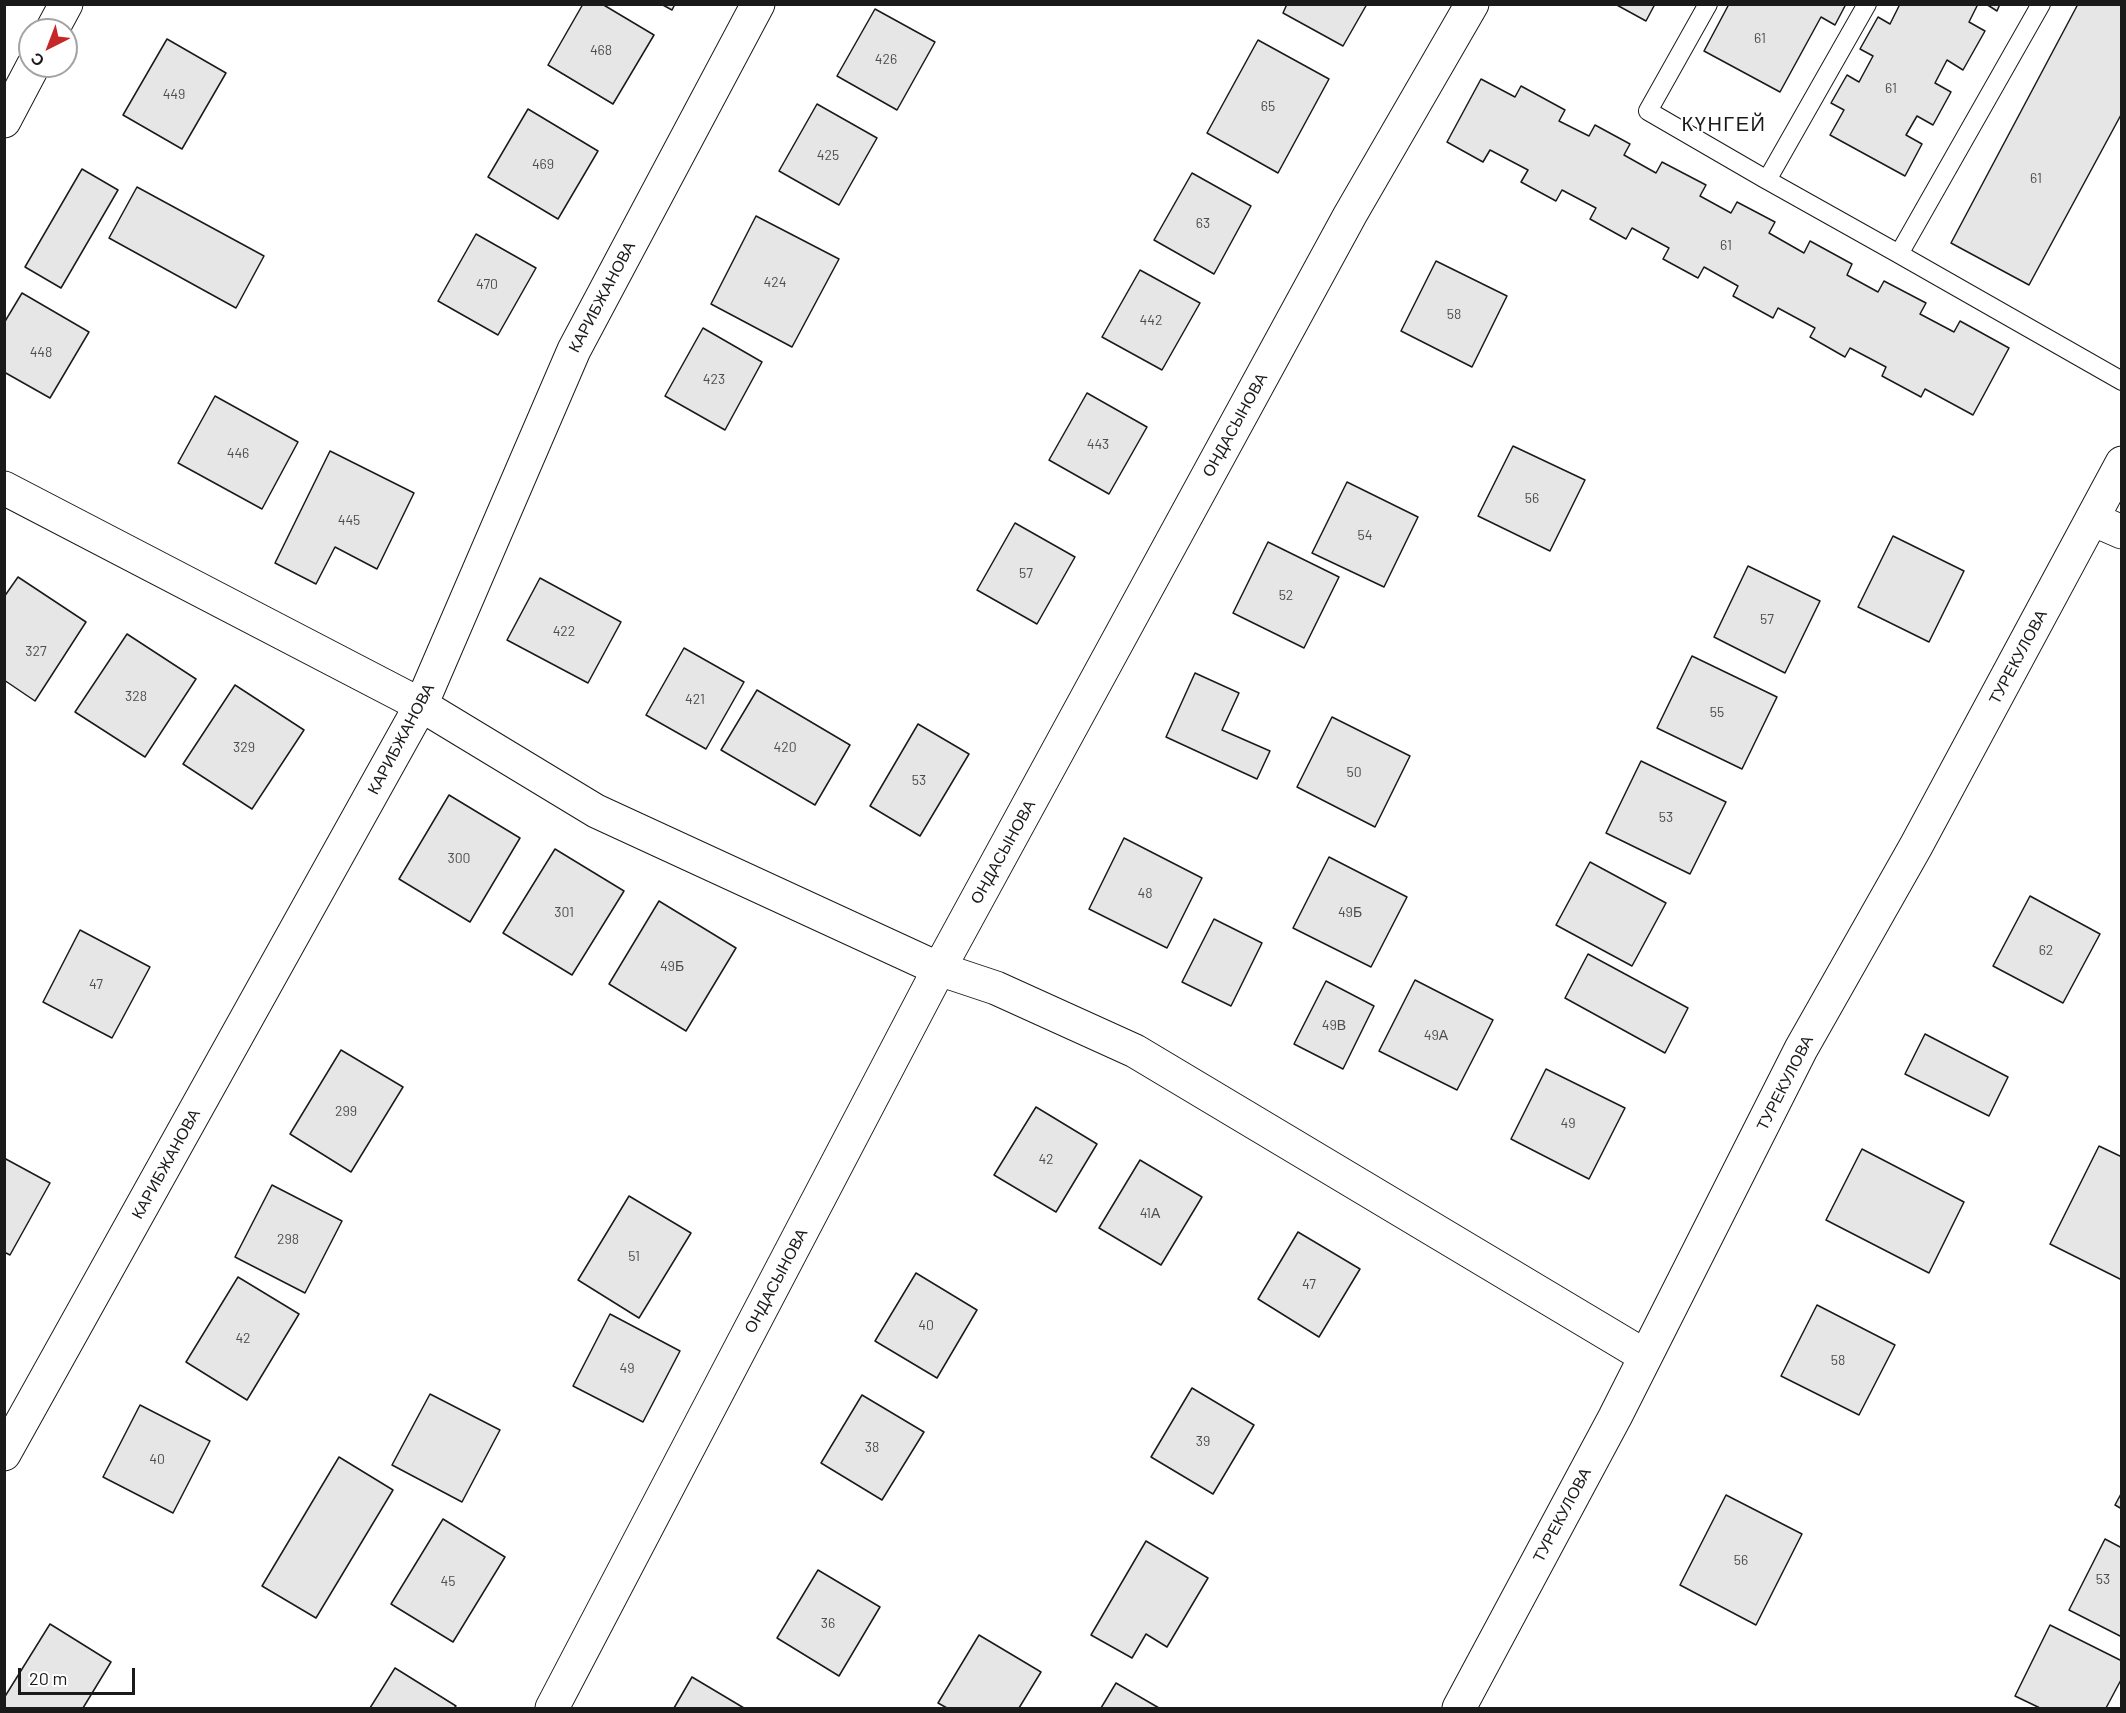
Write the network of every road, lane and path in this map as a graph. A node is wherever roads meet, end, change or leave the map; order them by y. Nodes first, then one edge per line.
1 (66, 4) edge
2 (758, 4) edge
3 (1472, 4) edge
4 (1708, 4) edge
5 (1867, 4) edge
6 (2041, 4) edge
7 (58, 18) edge
8 (27, 78) edge
9 (4, 121) edge
10 (1767, 180) junction
11 (1899, 254) junction
12 (2121, 381) edge
13 (2121, 463) edge
14 (4, 488) edge
15 (2092, 519) junction
16 (2121, 532) edge
17 (421, 705) junction
18 (939, 969) junction
19 (1644, 1356) junction
20 (4, 1454) edge
21 (552, 1708) edge
22 (1459, 1708) edge

1 - 7 street
2 - 17 street, КАРИБЖАНОВА
3 - 18 street, ОНДАСЫНОВА
4 - 10 lane
5 - 10 lane
6 - 11 lane
8 - 9 street
10 - 11 lane
11 - 12 lane
13 - 15 street, ТУРЕКУЛОВА
14 - 17 street
15 - 16 street
15 - 19 street, ТУРЕКУЛОВА
17 - 18 street
17 - 20 street, КАРИБЖАНОВА
18 - 19 street
18 - 21 street, ОНДАСЫНОВА
19 - 22 street, ТУРЕКУЛОВА

